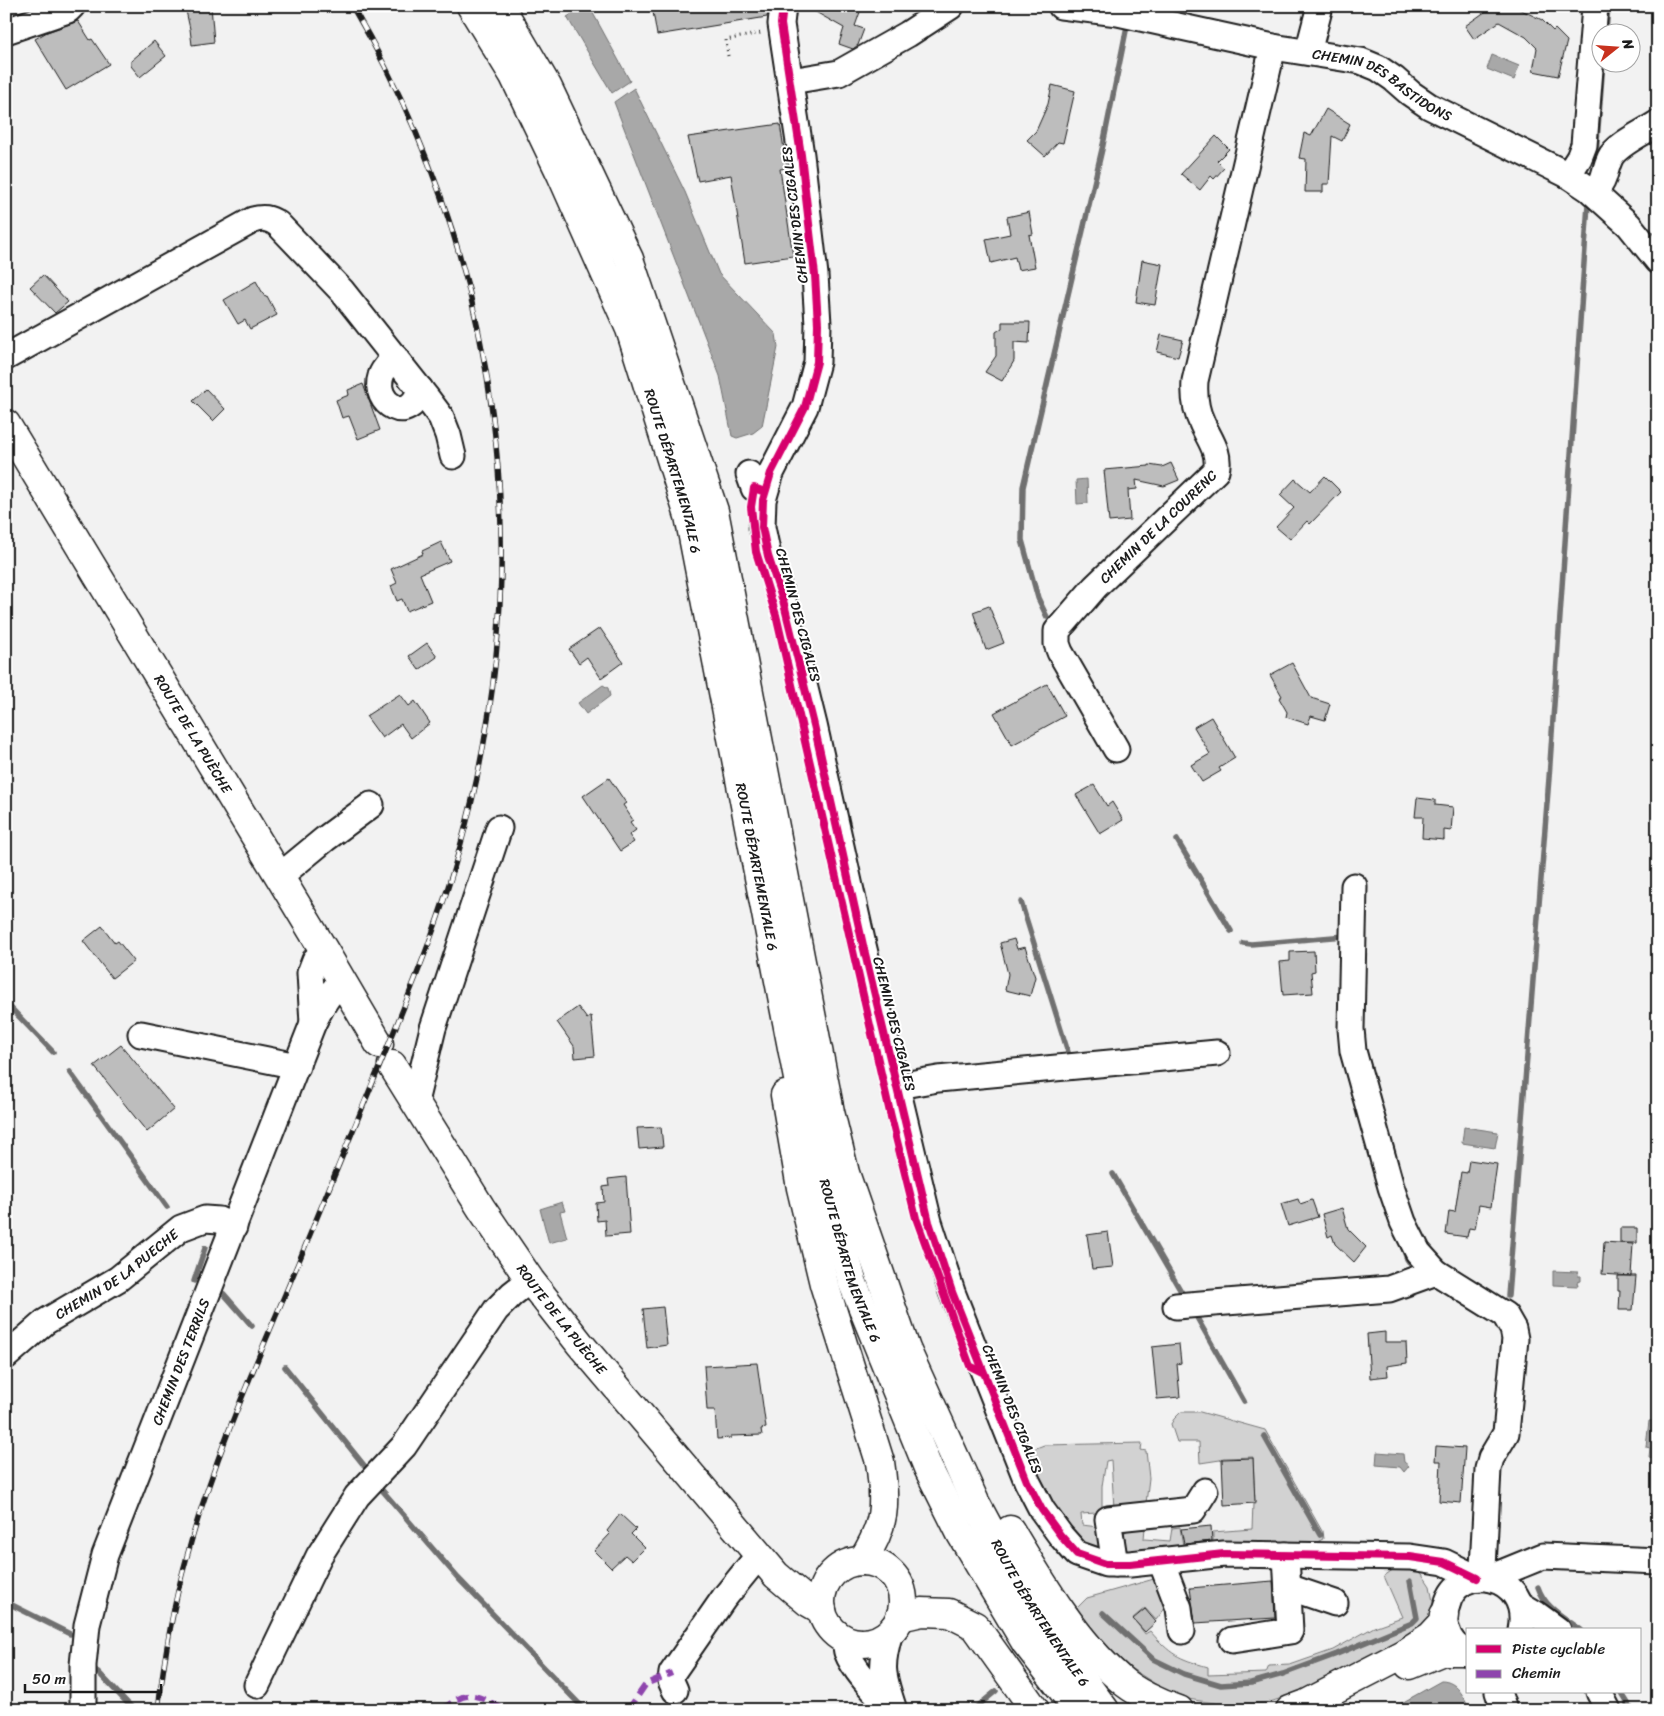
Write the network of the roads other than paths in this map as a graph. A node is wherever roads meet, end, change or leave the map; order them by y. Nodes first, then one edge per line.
1 (72, 6) edge
2 (471, 6) edge
3 (500, 6) edge
4 (783, 6) edge
5 (951, 6) edge
6 (1061, 6) edge
7 (1320, 6) edge
8 (1596, 6) edge
9 (1100, 9) edge
10 (6, 31) edge
11 (1273, 47) junction
12 (1308, 52) junction
13 (790, 81) junction
14 (1658, 124) edge
15 (1568, 176) junction
16 (1594, 192) junction
17 (1658, 262) edge
18 (6, 357) edge
19 (395, 357) junction
20 (420, 389) junction
21 (6, 424) edge
22 (452, 456) dead end
23 (1116, 749) dead end
24 (372, 806) dead end
25 (499, 828) dead end
26 (280, 876) junction
27 (759, 881) junction
28 (1354, 886) dead end
29 (325, 952) junction
30 (343, 982) junction
31 (313, 1023) junction
32 (141, 1034) dead end
33 (1217, 1053) dead end
34 (298, 1066) junction
35 (896, 1086) junction
36 (415, 1102) junction
37 (845, 1173) junction
38 (234, 1227) junction
39 (1436, 1272) junction
40 (530, 1280) junction
41 (1176, 1306) dead end
42 (6, 1356) edge
43 (1204, 1491) dead end
44 (759, 1555) junction
45 (1286, 1555) junction
46 (1388, 1557) junction
47 (1555, 1557) junction
48 (862, 1561) junction
49 (1160, 1561) junction
50 (1658, 1561) edge
51 (1115, 1564) junction
52 (834, 1572) junction
53 (1482, 1578) junction
54 (1288, 1587) junction
55 (1335, 1603) dead end
56 (1520, 1604) junction
57 (1446, 1608) junction
58 (822, 1610) junction
59 (895, 1624) junction
60 (1521, 1628) edge
61 (1555, 1628) edge
62 (1182, 1631) dead end
63 (846, 1640) junction
64 (1232, 1640) dead end
65 (1466, 1652) edge
66 (258, 1685) dead end
67 (676, 1690) dead end
68 (1499, 1694) edge
69 (1506, 1694) edge
70 (1600, 1694) edge
71 (83, 1710) edge
72 (892, 1710) edge
73 (1034, 1710) edge
74 (1078, 1710) edge
75 (1105, 1710) edge
76 (1179, 1710) edge
77 (1290, 1710) edge
78 (1330, 1710) edge
79 (1505, 1710) edge
80 (1608, 1710) edge

1 - 10 street
2 - 27 main road, ROUTE DÉPARTEMENTALE 6
3 - 37 main road, ROUTE DÉPARTEMENTALE 6
4 - 13 street, CHEMIN DES CIGALES
5 - 13 street
6 - 9 street, CHEMIN DES BASTIDONS
7 - 12 street
8 - 15 street
9 - 11 street, CHEMIN DES BASTIDONS
11 - 12 street, CHEMIN DES BASTIDONS
11 - 23 street, CHEMIN DE LA COURENC
12 - 15 street, CHEMIN DES BASTIDONS
13 - 35 street, CHEMIN DES CIGALES
14 - 16 street
15 - 16 street, CHEMIN DES BASTIDONS
16 - 17 street, CHEMIN DES BASTIDONS
18 - 19 street
19 - 20 street
19 - 20 street
20 - 22 street
21 - 26 main road, ROUTE DE LA PUÈCHE
24 - 26 street
25 - 36 street
26 - 29 main road, ROUTE DE LA PUÈCHE
27 - 48 main road
27 - 74 main road, ROUTE DÉPARTEMENTALE 6
28 - 39 street
29 - 30 main road, ROUTE DE LA PUÈCHE
29 - 31 street, CHEMIN DES TERRILS
30 - 31 street, CHEMIN DES TERRILS
30 - 36 main road, ROUTE DE LA PUÈCHE
31 - 34 street, CHEMIN DES TERRILS
32 - 34 street
33 - 35 street
34 - 38 street, CHEMIN DES TERRILS
35 - 51 street, CHEMIN DES CIGALES
36 - 40 main road, ROUTE DE LA PUÈCHE
37 - 75 main road, ROUTE DÉPARTEMENTALE 6
37 - 76 main road
38 - 42 street, CHEMIN DE LA PUECHE
38 - 71 street, CHEMIN DES TERRILS
39 - 41 street
39 - 53 street
40 - 44 main road, ROUTE DE LA PUÈCHE
40 - 66 street
43 - 51 street
44 - 52 main road, ROUTE DE LA PUÈCHE
44 - 58 main road, ROUTE DE LA PUÈCHE
44 - 67 street
45 - 46 street, CHEMIN DES CIGALES
45 - 49 street, CHEMIN DES CIGALES
45 - 54 street
46 - 53 street, CHEMIN DES CIGALES
46 - 57 street, CHEMIN DES CIGALES
47 - 50 street
47 - 53 street
47 - 56 street
48 - 52 main road
48 - 59 main road
49 - 51 street, CHEMIN DES CIGALES
49 - 62 street
52 - 58 main road
53 - 56 street, CHEMIN DES CIGALES
53 - 57 street
54 - 55 street
54 - 64 street
56 - 60 street
56 - 61 street, CHEMIN DES CIGALES
57 - 65 street, CHEMIN DES CIGALES
57 - 77 main road
58 - 63 main road
59 - 63 main road
59 - 72 street
59 - 73 main road
63 - 72 street
65 - 78 main road
68 - 79 street
69 - 79 street
70 - 80 street

